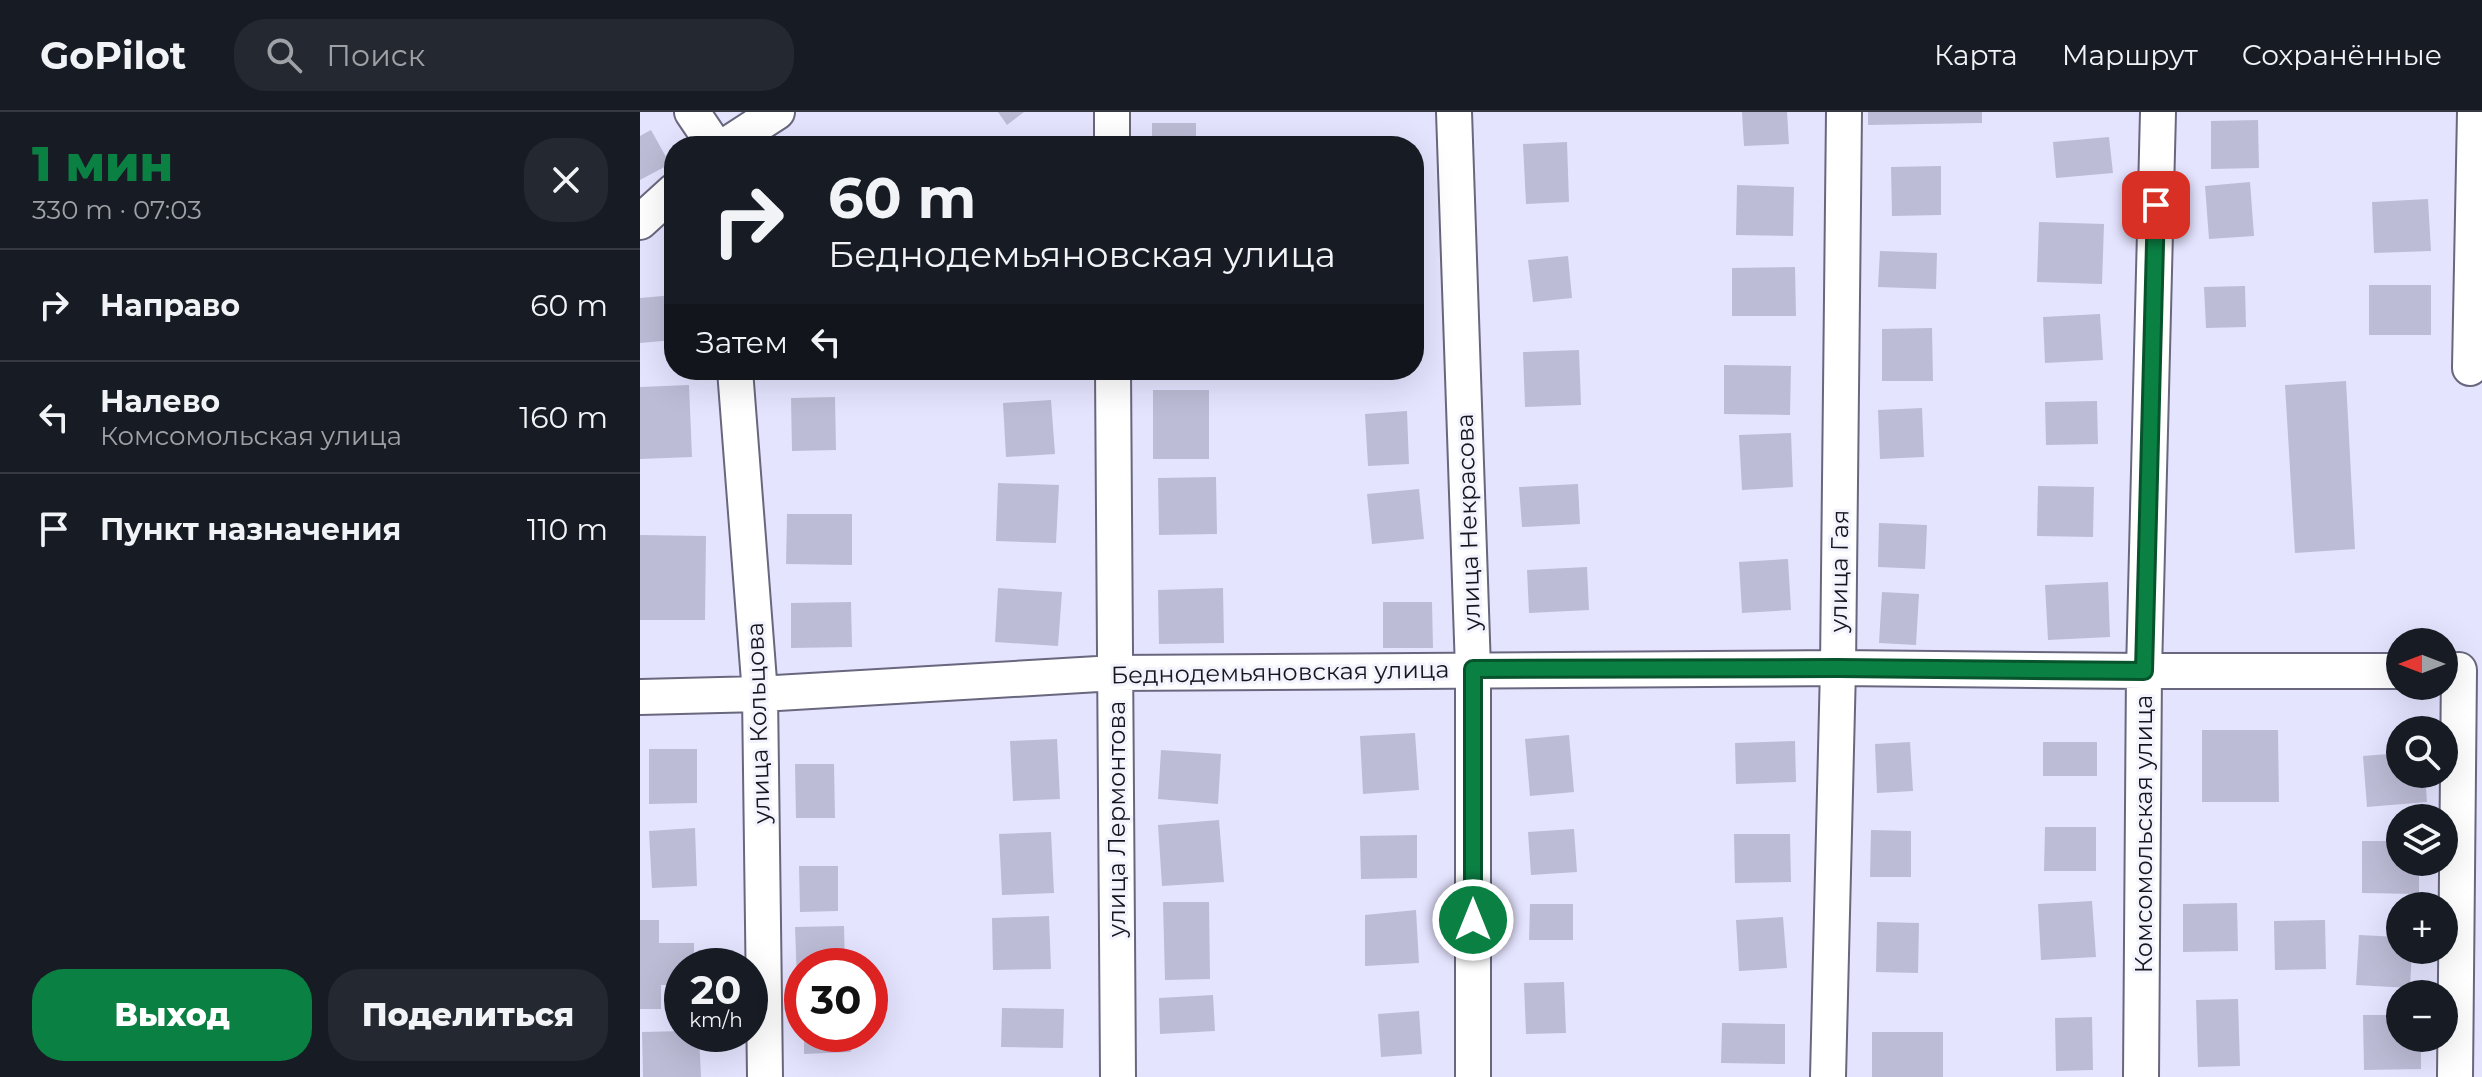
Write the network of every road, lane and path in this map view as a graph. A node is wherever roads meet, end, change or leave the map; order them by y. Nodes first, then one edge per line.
1 (692, 112) edge
2 (777, 112) edge
3 (1112, 112) edge
4 (1454, 112) edge
5 (1844, 112) edge
6 (2158, 112) edge
7 (2475, 112) edge
8 (708, 136) edge
9 (740, 136) edge
10 (1112, 136) edge
11 (664, 200) edge
12 (640, 222) edge
13 (2470, 368) dead end
14 (736, 380) edge
15 (1113, 380) edge
16 (1838, 668) junction
17 (1473, 669) junction
18 (2144, 671) junction
19 (2386, 671) edge
20 (2462, 671) edge
21 (1115, 673) junction
22 (760, 694) junction
23 (640, 697) edge
24 (765, 1077) edge
25 (1118, 1077) edge
26 (1473, 1077) edge
27 (1828, 1077) edge
28 (2141, 1077) edge
29 (2455, 1077) edge

1 - 8 street
2 - 9 street
3 - 10 street
4 - 17 street, улица Некрасова
5 - 16 street, улица Гая
6 - 18 street, Комсомольская улица
7 - 13 street
11 - 12 street
14 - 22 street, улица Кольцова
15 - 21 street, улица Лермонтова
16 - 17 street, Беднодемьяновская улица
16 - 18 street, Беднодемьяновская улица
16 - 27 street, улица Гая
17 - 21 street, Беднодемьяновская улица
17 - 26 street, улица Некрасова
18 - 19 street, Беднодемьяновская улица
18 - 28 street, Комсомольская улица
20 - 29 street
21 - 22 street, Беднодемьяновская улица
21 - 25 street, улица Лермонтова
22 - 23 street, Беднодемьяновская улица
22 - 24 street, улица Кольцова

